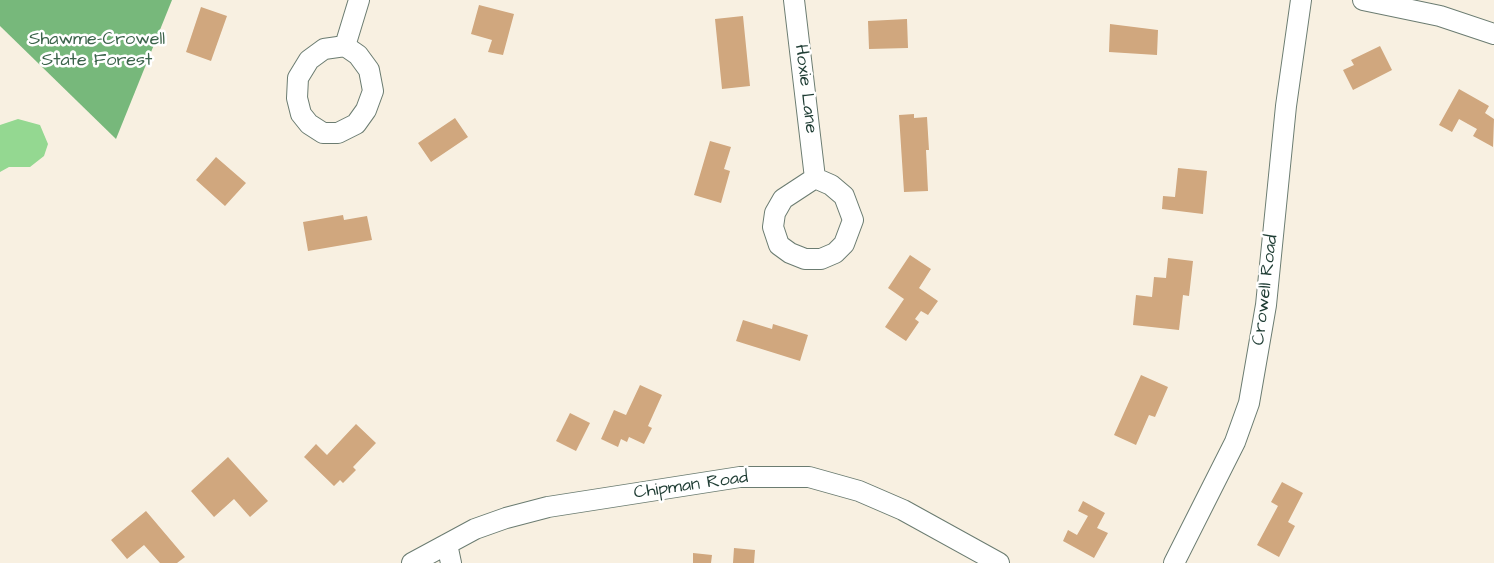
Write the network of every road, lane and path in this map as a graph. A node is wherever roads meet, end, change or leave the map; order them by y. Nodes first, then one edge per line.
1 (358, 0) edge
2 (794, 0) edge
3 (1301, 0) edge
4 (1363, 0) edge
5 (1494, 34) edge
6 (345, 46) junction
7 (815, 178) junction
8 (449, 553) edge
9 (412, 563) edge
10 (999, 563) edge
11 (1174, 563) edge

1 - 6 street
2 - 7 street, Hoxie Lane
3 - 11 street, Crowell Road
4 - 5 street
6 - 6 street
7 - 7 street
8 - 9 street, Chipman Road
8 - 10 street, Chipman Road

